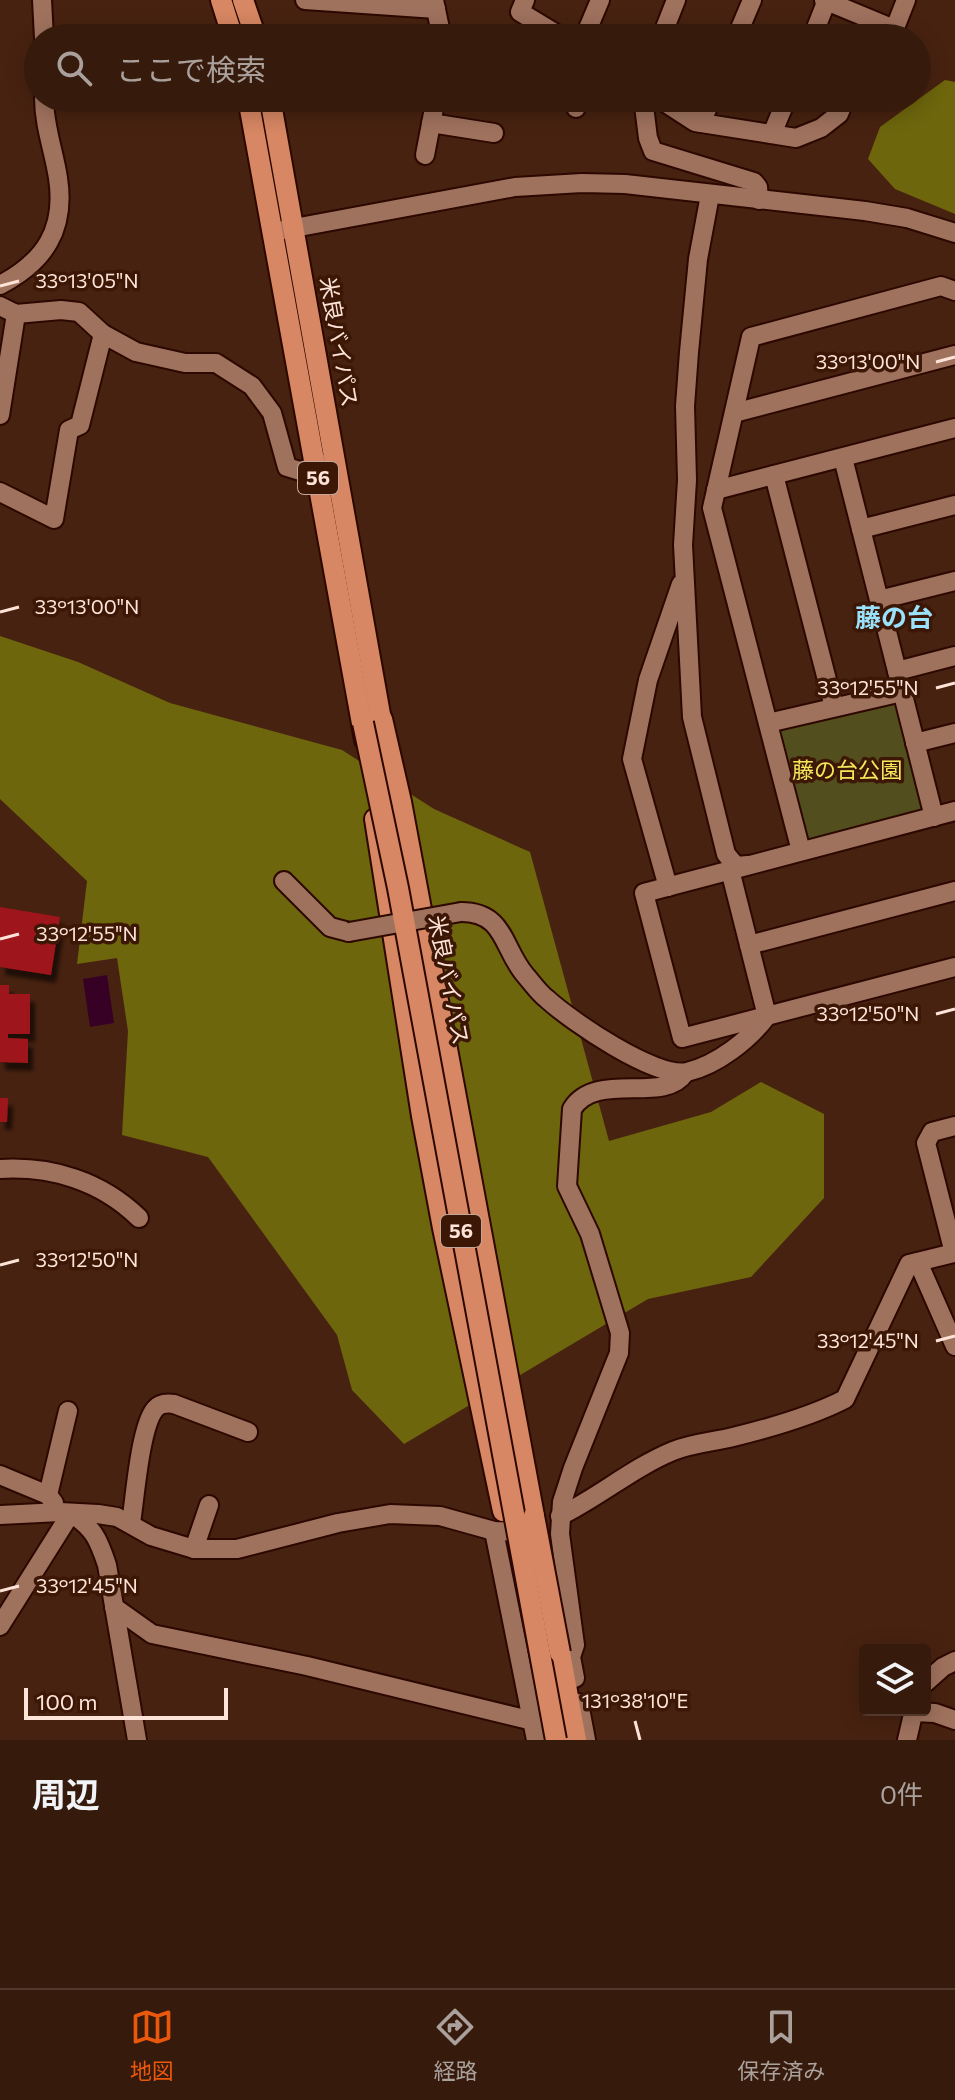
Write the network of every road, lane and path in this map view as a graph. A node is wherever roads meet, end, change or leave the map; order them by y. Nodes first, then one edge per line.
1 (42, 0) edge
2 (221, 0) edge
3 (243, 0) edge
4 (305, 0) edge
5 (525, 0) edge
6 (600, 0) edge
7 (676, 0) edge
8 (752, 0) edge
9 (826, 0) edge
10 (906, 0) edge
11 (366, 2) edge
12 (435, 4) edge
13 (43, 24) edge
14 (229, 24) edge
15 (251, 24) edge
16 (439, 24) edge
17 (540, 24) edge
18 (590, 24) edge
19 (667, 24) edge
20 (742, 24) edge
21 (817, 24) edge
22 (873, 24) edge
23 (896, 24) edge
24 (44, 112) edge
25 (251, 112) edge
26 (273, 112) edge
27 (433, 112) edge
28 (645, 112) edge
29 (680, 112) edge
30 (706, 112) edge
31 (781, 112) edge
32 (840, 112) edge
33 (431, 123) junction
34 (701, 123) junction
35 (494, 133) dead end
36 (772, 134) junction
37 (425, 155) dead end
38 (710, 195) junction
39 (759, 200) junction
40 (294, 228) junction
41 (272, 232) junction
42 (955, 233) edge
43 (0, 285) edge
44 (955, 291) edge
45 (8, 310) edge
46 (103, 334) junction
47 (955, 355) edge
48 (734, 413) junction
49 (0, 415) edge
50 (955, 428) edge
51 (843, 458) junction
52 (335, 460) junction
53 (316, 468) junction
54 (774, 475) junction
55 (716, 490) junction
56 (0, 492) edge
57 (955, 505) edge
58 (861, 529) junction
59 (684, 574) junction
60 (955, 581) edge
61 (879, 600) junction
62 (955, 656) edge
63 (897, 671) junction
64 (902, 692) junction
65 (834, 707) junction
66 (372, 721) junction
67 (768, 723) junction
68 (955, 733) edge
69 (915, 743) junction
70 (955, 811) edge
71 (934, 817) junction
72 (801, 851) junction
73 (751, 865) junction
74 (730, 870) junction
75 (284, 881) dead end
76 (668, 887) junction
77 (955, 891) edge
78 (749, 945) junction
79 (955, 967) edge
80 (767, 1016) junction
81 (685, 1073) junction
82 (955, 1126) edge
83 (0, 1169) edge
84 (139, 1218) dead end
85 (918, 1262) junction
86 (952, 1334) edge
87 (68, 1411) dead end
88 (248, 1432) dead end
89 (0, 1475) edge
90 (48, 1495) junction
91 (209, 1505) dead end
92 (66, 1512) junction
93 (0, 1515) edge
94 (131, 1523) junction
95 (560, 1525) junction
96 (494, 1531) junction
97 (194, 1549) junction
98 (114, 1607) junction
99 (0, 1626) edge
100 (955, 1661) edge
101 (931, 1678) edge
102 (931, 1713) edge
103 (913, 1716) edge
104 (955, 1720) edge
105 (534, 1731) edge
106 (137, 1740) edge
107 (548, 1740) edge
108 (556, 1740) edge
109 (564, 1740) edge
110 (576, 1740) edge
111 (586, 1740) edge
112 (907, 1740) edge

1 - 13 street
2 - 14 main road
3 - 15 main road
4 - 11 street
5 - 17 street
6 - 18 street
7 - 19 street
8 - 20 street
9 - 21 street
9 - 22 street
10 - 23 street
11 - 12 street
12 - 16 street
24 - 43 street
25 - 41 main road, 56
26 - 40 main road, 56
27 - 33 street
28 - 39 street
29 - 34 street
30 - 34 street
31 - 36 street
32 - 36 street
33 - 35 street
33 - 37 street
34 - 36 street
38 - 39 street
38 - 40 street
38 - 59 street
39 - 42 street
40 - 41 street
40 - 52 main road, 米良バイパス / 56
41 - 53 main road, 米良バイパス / 56
44 - 48 street
45 - 46 street
45 - 49 street
46 - 53 street
46 - 56 street
47 - 48 street
48 - 55 street
50 - 51 street
51 - 54 street
51 - 58 street
52 - 53 street
52 - 66 main road, 米良バイパス / 56
53 - 66 main road, 米良バイパス / 56
54 - 55 street
54 - 65 street
55 - 67 street
57 - 58 street
58 - 61 street
59 - 73 street
59 - 76 street
60 - 61 street
61 - 63 street
62 - 63 street
63 - 64 street
64 - 65 street
64 - 69 street
65 - 67 street
66 - 107 main road
66 - 108 main road, 米良バイパス / 56, bridge
66 - 109 main road, 米良バイパス / 56
66 - 110 main road, bridge
67 - 72 street
68 - 69 street
69 - 71 street
70 - 71 street
71 - 72 street
72 - 73 street
73 - 74 street
74 - 76 street
74 - 78 street
75 - 81 street, bridge
76 - 80 street
77 - 78 street
78 - 80 street
79 - 80 street
80 - 81 street
81 - 95 street
82 - 85 street
83 - 84 street
85 - 86 street
85 - 95 street
87 - 90 street
88 - 94 street
89 - 90 street
90 - 92 street
91 - 97 street
92 - 93 street
92 - 94 street
92 - 98 street
92 - 99 street
94 - 97 street
95 - 96 street
95 - 111 street
96 - 97 street
96 - 105 street
98 - 105 street
98 - 106 street
100 - 101 street
102 - 104 street
103 - 112 street

